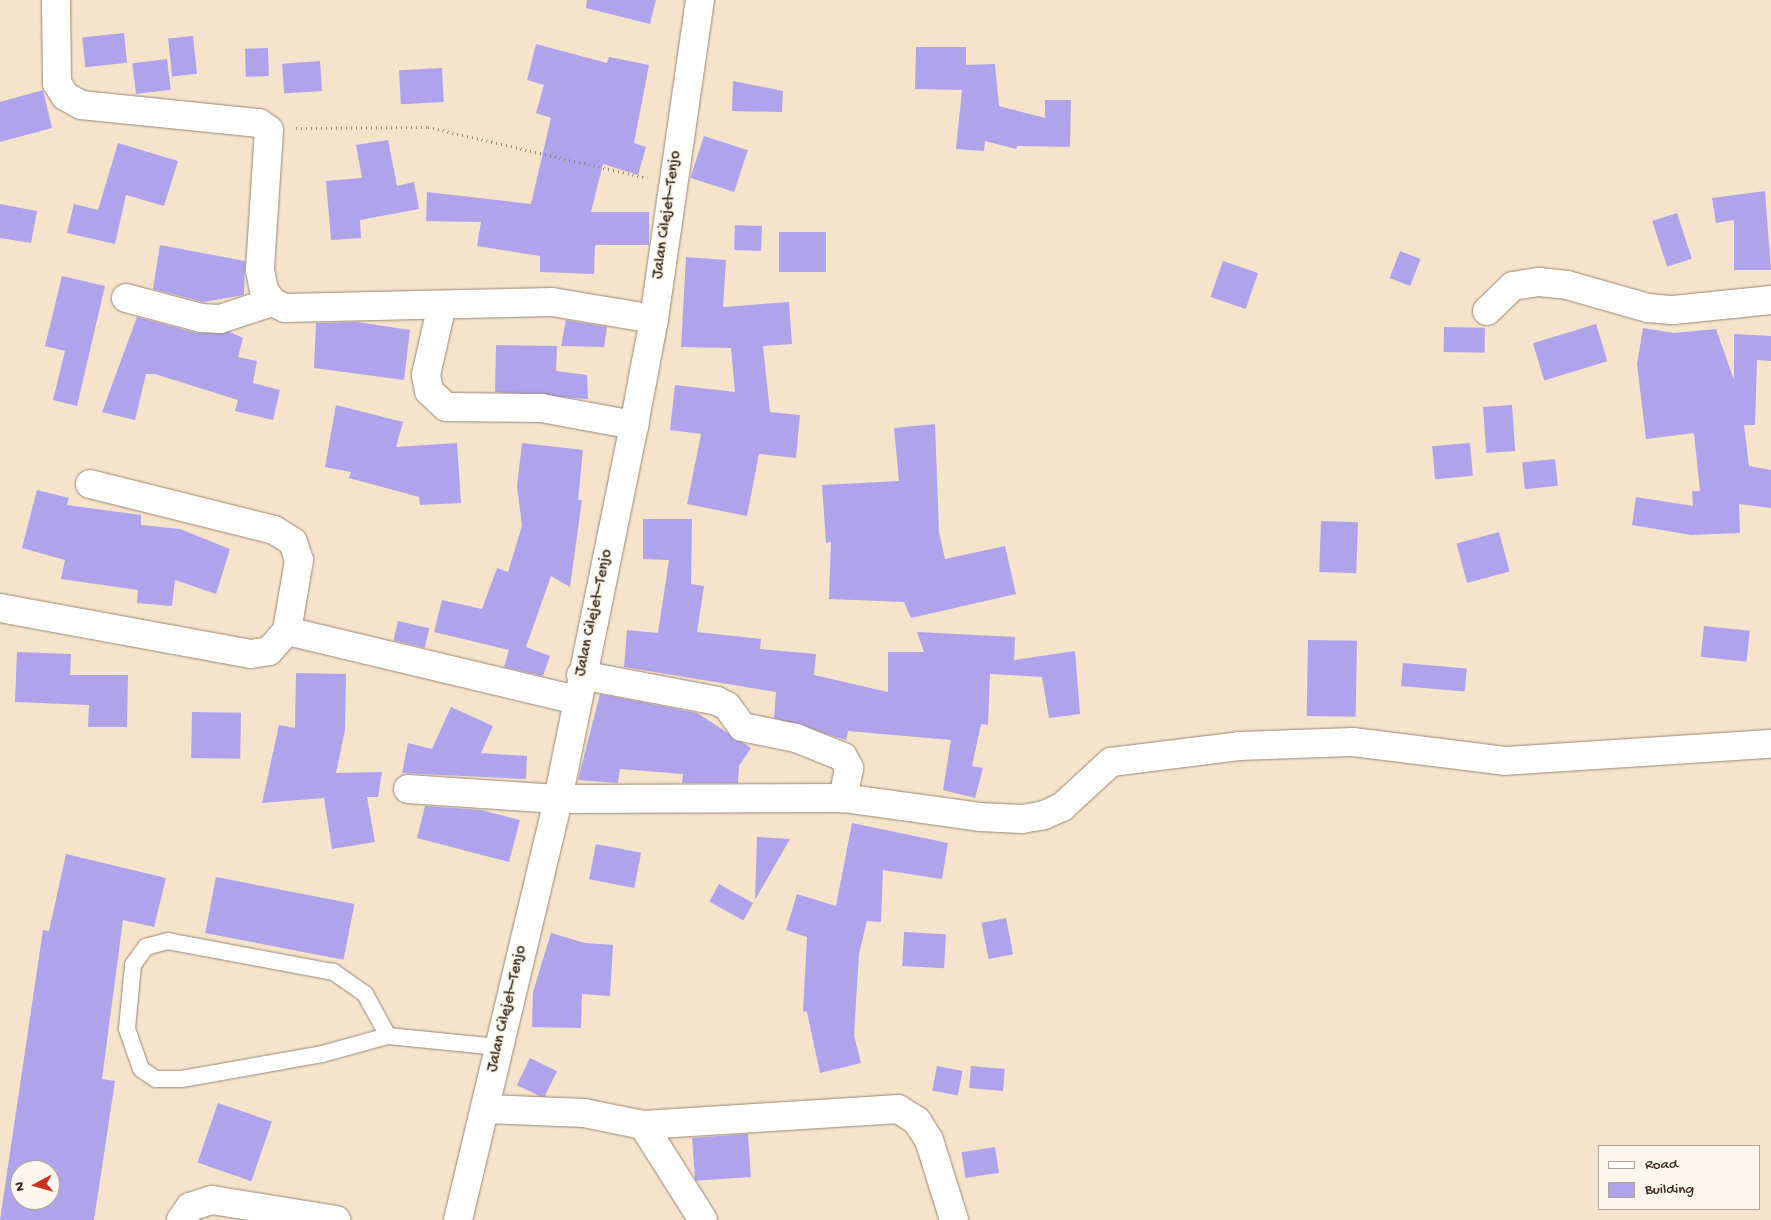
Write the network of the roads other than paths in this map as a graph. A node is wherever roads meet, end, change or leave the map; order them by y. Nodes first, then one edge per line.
1 (56, 0) edge
2 (700, 0) edge
3 (126, 298) dead end
4 (1771, 300) edge
5 (272, 302) junction
6 (442, 305) junction
7 (1487, 311) dead end
8 (654, 319) junction
9 (634, 425) junction
10 (90, 484) dead end
11 (0, 608) edge
12 (287, 631) junction
13 (579, 687) junction
14 (1771, 744) edge
15 (408, 789) dead end
16 (843, 798) junction
17 (558, 799) junction
18 (388, 1036) junction
19 (498, 1047) junction
20 (487, 1109) junction
21 (643, 1125) junction
22 (181, 1220) edge
23 (336, 1220) edge
24 (458, 1220) edge
25 (703, 1220) edge
26 (954, 1220) edge

1 - 5 street
2 - 8 street, Jalan Cilejet–Tenjo
3 - 5 street
4 - 7 street
5 - 6 street
6 - 8 street
6 - 9 street
8 - 9 street, Jalan Cilejet–Tenjo
9 - 13 street, Jalan Cilejet–Tenjo
10 - 12 street
11 - 12 street
12 - 13 street
13 - 16 street
13 - 17 street, Jalan Cilejet–Tenjo
14 - 16 street
15 - 17 street
16 - 17 street
17 - 19 street, Jalan Cilejet–Tenjo
18 - 18 lane
18 - 19 lane
19 - 20 street, Jalan Cilejet–Tenjo
20 - 21 street
20 - 24 street, Jalan Cilejet–Tenjo
21 - 25 street
21 - 26 street
22 - 23 street

